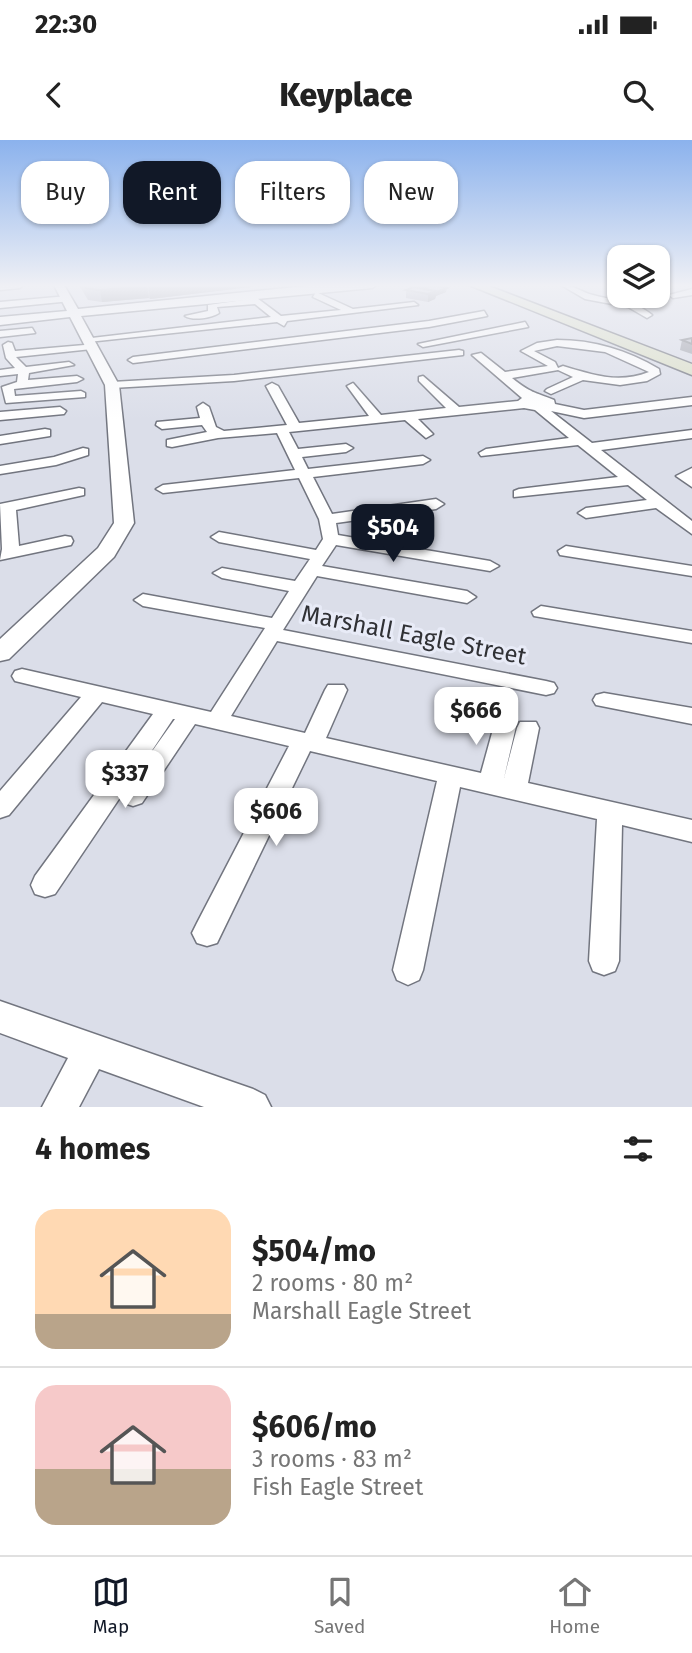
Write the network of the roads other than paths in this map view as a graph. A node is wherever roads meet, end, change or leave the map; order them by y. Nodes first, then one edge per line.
1 (83, 330) edge
2 (168, 330) edge
3 (202, 330) edge
4 (288, 330) edge
5 (322, 330) edge
6 (337, 330) edge
7 (497, 330) edge
8 (590, 330) edge
9 (608, 330) edge
10 (32, 331) dead end
11 (0, 334) edge
12 (292, 335) junction
13 (209, 339) junction
14 (57, 340) dead end
15 (90, 343) junction
16 (132, 348) dead end
17 (231, 348) junction
18 (366, 351) dead end
19 (6, 352) edge
20 (164, 356) junction
21 (245, 357) dead end
22 (415, 357) junction
23 (133, 360) dead end
24 (692, 362) edge
25 (69, 365) dead end
26 (172, 366) dead end
27 (554, 367) junction
28 (692, 370) edge
29 (24, 371) junction
30 (0, 373) edge
31 (501, 374) junction
32 (580, 377) junction
33 (77, 379) dead end
34 (423, 379) dead end
35 (22, 384) junction
36 (112, 385) junction
37 (271, 386) dead end
38 (353, 386) dead end
39 (4, 388) edge
40 (551, 391) dead end
41 (284, 394) dead end
42 (81, 395) dead end
43 (692, 401) edge
44 (535, 404) junction
45 (203, 407) dead end
46 (60, 411) dead end
47 (456, 411) junction
48 (0, 416) edge
49 (408, 416) junction
50 (378, 419) junction
51 (208, 421) junction
52 (162, 425) dead end
53 (294, 428) junction
54 (45, 433) dead end
55 (225, 434) junction
56 (426, 434) dead end
57 (692, 435) edge
58 (0, 440) edge
59 (172, 443) dead end
60 (586, 444) junction
61 (346, 448) dead end
62 (236, 449) dead end
63 (83, 452) dead end
64 (486, 453) dead end
65 (423, 460) dead end
66 (300, 465) junction
67 (0, 470) edge
68 (692, 472) edge
69 (232, 474) dead end
70 (631, 480) junction
71 (194, 482) dead end
72 (692, 483) edge
73 (163, 489) dead end
74 (79, 492) dead end
75 (519, 494) dead end
76 (660, 503) junction
77 (436, 504) dead end
78 (4, 508) edge
79 (586, 513) dead end
80 (327, 519) junction
81 (688, 522) edge
82 (219, 537) dead end
83 (331, 540) junction
84 (65, 541) dead end
85 (566, 551) dead end
86 (6, 554) edge
87 (317, 563) junction
88 (490, 566) dead end
89 (692, 571) edge
90 (222, 573) dead end
91 (301, 588) junction
92 (467, 597) dead end
93 (142, 600) dead end
94 (541, 612) dead end
95 (275, 630) junction
96 (692, 637) edge
97 (0, 653) edge
98 (22, 676) dead end
99 (546, 688) dead end
100 (336, 690) dead end
101 (97, 694) junction
102 (604, 700) dead end
103 (179, 712) junction
104 (692, 716) edge
105 (216, 720) junction
106 (308, 742) junction
107 (451, 774) junction
108 (490, 783) junction
109 (514, 789) junction
110 (133, 796) dead end
111 (0, 808) edge
112 (610, 811) junction
113 (692, 831) edge
114 (45, 885) dead end
115 (207, 933) dead end
116 (604, 961) dead end
117 (408, 970) dead end
118 (0, 1017) edge
119 (91, 1049) junction
120 (60, 1107) edge
121 (253, 1107) edge

1 - 15 street
2 - 15 street
3 - 13 street
4 - 12 street
5 - 12 street
6 - 12 street
7 - 22 street
8 - 28 main road
9 - 24 main road
10 - 11 street
12 - 13 street
12 - 17 street
12 - 18 street
13 - 16 street
14 - 19 street
15 - 19 street
15 - 36 street
17 - 20 street
17 - 21 street
19 - 29 street
20 - 23 street
20 - 26 street
22 - 31 street
22 - 36 street
25 - 29 street
27 - 31 street
27 - 32 street
27 - 32 street
29 - 30 street
29 - 35 street
31 - 44 street
32 - 40 street
33 - 35 street
34 - 47 street
35 - 39 street
36 - 97 street
37 - 53 street
38 - 50 street
39 - 42 street
41 - 53 street
43 - 44 street
44 - 47 street
44 - 60 street
45 - 51 street
46 - 48 street
47 - 49 street
49 - 50 street
49 - 56 street
50 - 53 street
51 - 52 street
51 - 55 street
53 - 55 street
53 - 66 street
54 - 58 street
55 - 59 street
55 - 62 street
57 - 60 street
60 - 64 street
60 - 70 street
61 - 66 street
63 - 67 street
65 - 66 street
66 - 69 street
66 - 71 street
66 - 73 street
66 - 80 street
68 - 72 street
70 - 75 street
70 - 76 street
74 - 78 street
76 - 79 street
76 - 81 street
77 - 80 street
78 - 86 street
80 - 83 street
82 - 87 street, Marshall Eagle Street
83 - 87 street, Marshall Eagle Street
83 - 88 street
84 - 86 street
85 - 89 street
87 - 91 street, Marshall Eagle Street
87 - 92 street, Marshall Eagle Street
90 - 91 street, Marshall Eagle Street
91 - 95 street, Marshall Eagle Street
93 - 95 street, Marshall Eagle Street
94 - 96 street
95 - 99 street, Marshall Eagle Street
95 - 105 street, Marshall Eagle Street
98 - 101 street
100 - 106 street
101 - 103 street
101 - 111 street
102 - 104 street
103 - 105 street
103 - 110 street
103 - 114 street
105 - 106 street
106 - 107 street
106 - 115 street
107 - 108 street
107 - 117 street
108 - 109 street
108 - 109 street
109 - 112 street
112 - 113 street
112 - 116 street
118 - 119 street
119 - 120 street
119 - 121 street

